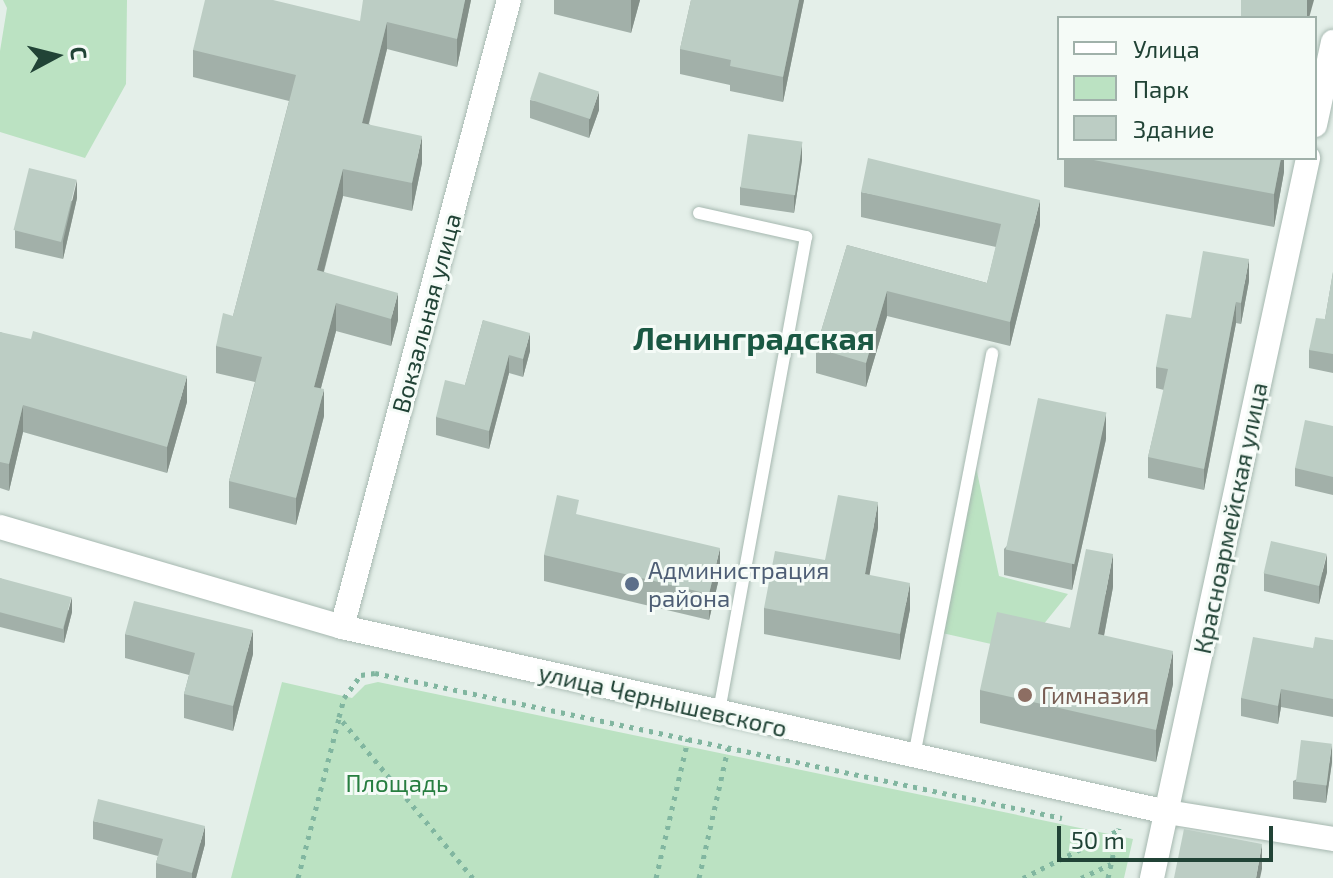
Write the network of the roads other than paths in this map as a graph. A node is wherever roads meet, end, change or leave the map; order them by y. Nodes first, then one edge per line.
1 (509, 0) edge
2 (1333, 42) edge
3 (1317, 116) edge
4 (1308, 160) edge
5 (699, 213) dead end
6 (992, 353) dead end
7 (0, 527) edge
8 (342, 627) junction
9 (719, 713) junction
10 (914, 756) junction
11 (1167, 812) junction
12 (1333, 839) edge
13 (1152, 878) edge

1 - 8 street, Вокзальная улица
2 - 3 street
4 - 11 street, Красноармейская улица
5 - 9 lane
6 - 10 lane
7 - 8 street, улица Чернышевского
8 - 9 street, улица Чернышевского
9 - 10 street, улица Чернышевского
10 - 11 street, улица Чернышевского
11 - 12 street, улица Чернышевского
11 - 13 street, Красноармейская улица

